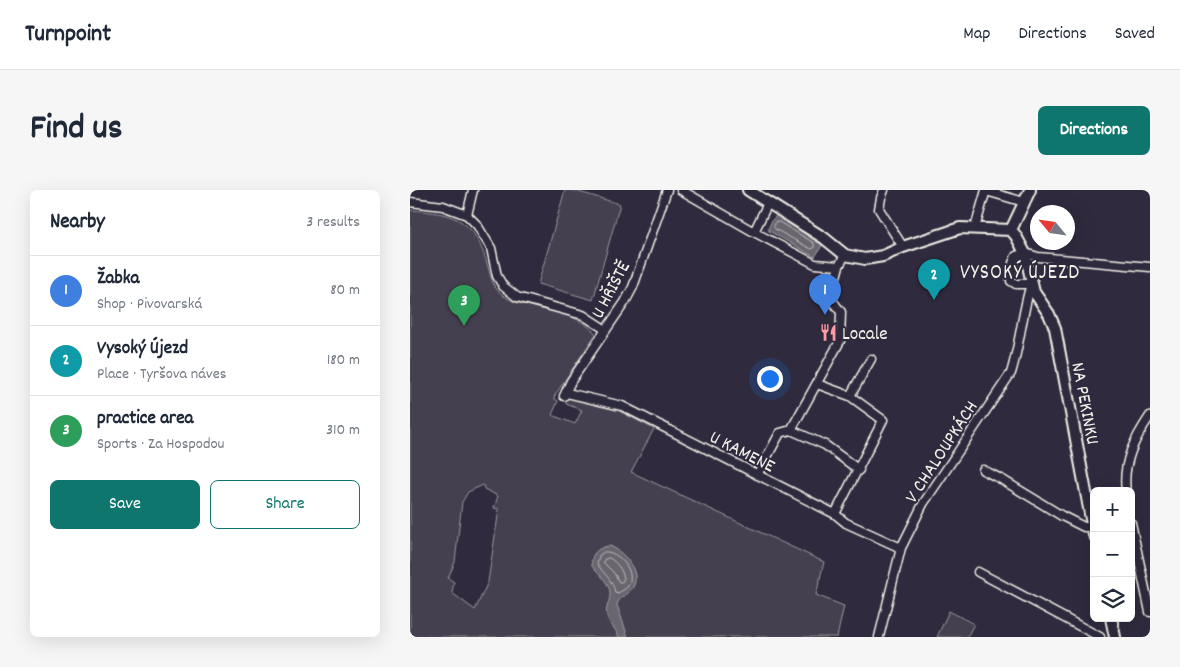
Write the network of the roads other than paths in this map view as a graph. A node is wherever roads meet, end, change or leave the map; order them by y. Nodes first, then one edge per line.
1 (473, 190) edge
2 (667, 190) edge
3 (681, 190) edge
4 (748, 190) edge
5 (884, 190) edge
6 (986, 190) edge
7 (1030, 190) edge
8 (410, 202) edge
9 (1024, 202) junction
10 (768, 203) junction
11 (467, 215) junction
12 (975, 228) junction
13 (1011, 230) junction
14 (754, 232) junction
15 (903, 247) junction
16 (1025, 253) junction
17 (845, 255) junction
18 (839, 266) junction
19 (1150, 267) edge
20 (1031, 284) junction
21 (606, 330) junction
22 (871, 359) dead end
23 (817, 384) junction
24 (565, 394) joint
25 (850, 396) junction
26 (1150, 416) edge
27 (791, 430) junction
28 (859, 470) junction
29 (983, 470) dead end
30 (757, 475) junction
31 (1126, 487) edge
32 (835, 514) junction
33 (1090, 515) edge
34 (1090, 530) edge
35 (1133, 532) edge
36 (901, 548) junction
37 (1150, 570) edge
38 (978, 572) dead end
39 (1142, 575) junction
40 (1150, 612) edge
41 (1112, 622) edge
42 (879, 637) edge
43 (1100, 637) edge
44 (1115, 637) edge

1 - 11 street
2 - 21 street, U HŘIŠTĚ
3 - 14 street
4 - 10 street
5 - 15 street
6 - 9 street
6 - 12 street
7 - 9 street
8 - 11 street
9 - 13 street
10 - 14 street
10 - 17 street
11 - 21 street
12 - 13 street
12 - 15 street
13 - 16 street, NA PEKINKU
14 - 18 street
15 - 17 street
16 - 19 street
16 - 20 street, NA PEKINKU
16 - 20 street
17 - 18 street
18 - 23 street
20 - 33 street, NA PEKINKU
20 - 36 street, V CHALOUPKÁCH
21 - 24 street, U HŘIŠTĚ
22 - 25 street
23 - 25 street
23 - 27 street
24 - 30 street, U KAMENE
25 - 28 street
26 - 31 street
27 - 28 street
27 - 30 street
28 - 32 street
29 - 34 street
30 - 32 street, U KAMENE
32 - 36 street, U KAMENE
35 - 39 street
36 - 42 street, V CHALOUPKÁCH
37 - 39 street
38 - 43 street
39 - 40 street
41 - 44 street

